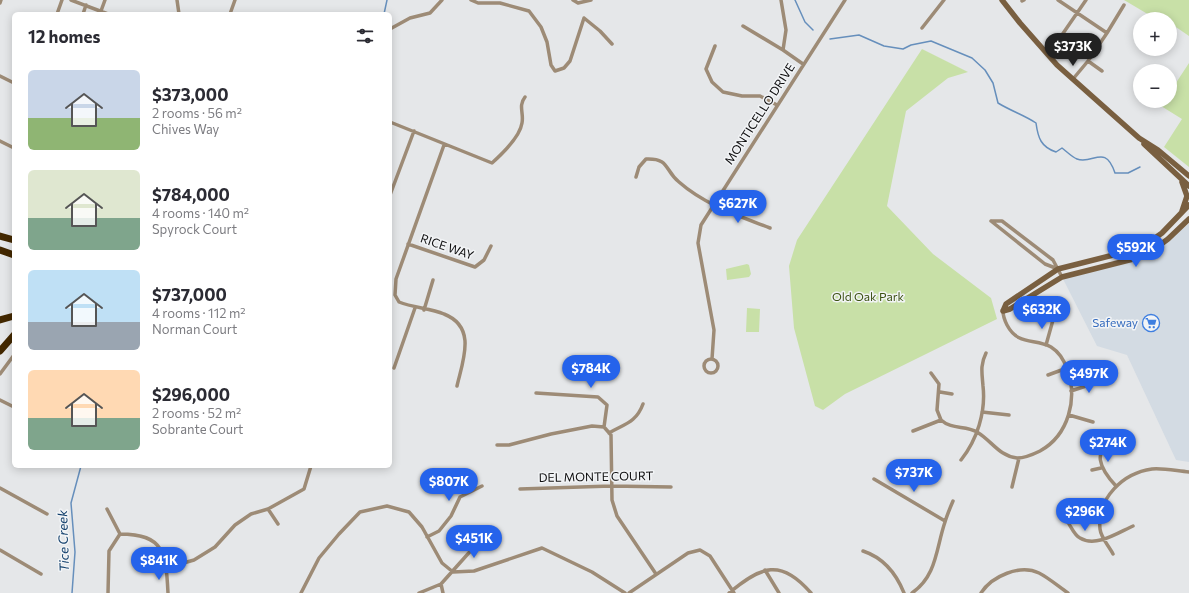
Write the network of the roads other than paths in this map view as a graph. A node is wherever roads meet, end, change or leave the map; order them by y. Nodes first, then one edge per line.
1 (62, 0) edge
2 (71, 0) edge
3 (105, 0) edge
4 (177, 0) edge
5 (235, 0) edge
6 (442, 0) edge
7 (471, 0) edge
8 (573, 0) edge
9 (591, 0) edge
10 (781, 0) edge
11 (845, 0) edge
12 (944, 0) edge
13 (1002, 0) edge
14 (1058, 0) edge
15 (1086, 0) edge
16 (86, 5) junction
17 (1124, 5) dead end
18 (101, 11) joint
19 (58, 12) edge
20 (84, 12) edge
21 (179, 12) edge
22 (231, 12) edge
23 (1077, 14) junction
24 (742, 26) dead end
25 (392, 28) edge
26 (922, 28) dead end
27 (1107, 33) junction
28 (612, 44) dead end
29 (1054, 45) dead end
30 (715, 46) dead end
31 (783, 50) junction
32 (1088, 61) junction
33 (803, 64) junction
34 (1102, 72) dead end
35 (0, 76) edge
36 (1073, 79) junction
37 (12, 82) edge
38 (525, 96) dead end
39 (777, 105) junction
40 (392, 123) edge
41 (414, 131) junction
42 (1139, 138) junction
43 (0, 141) edge
44 (444, 144) junction
45 (12, 147) edge
46 (1181, 170) junction
47 (1189, 173) edge
48 (1176, 174) junction
49 (1189, 176) edge
50 (636, 177) dead end
51 (1189, 186) edge
52 (392, 190) edge
53 (712, 205) junction
54 (1189, 205) edge
55 (1180, 215) junction
56 (1189, 219) edge
57 (770, 228) dead end
58 (0, 236) edge
59 (12, 239) edge
60 (408, 244) junction
61 (491, 246) dead end
62 (0, 250) edge
63 (12, 254) edge
64 (1058, 269) junction
65 (1062, 277) junction
66 (433, 280) dead end
67 (415, 308) junction
68 (424, 310) junction
69 (1003, 311) junction
70 (12, 317) edge
71 (0, 320) edge
72 (1053, 320) dead end
73 (12, 337) edge
74 (1046, 345) junction
75 (0, 351) edge
76 (986, 353) dead end
77 (12, 358) edge
78 (712, 359) junction
79 (394, 368) dead end
80 (1067, 368) junction
81 (931, 373) dead end
82 (0, 374) edge
83 (1048, 375) dead end
84 (1101, 381) dead end
85 (457, 386) dead end
86 (1072, 391) junction
87 (940, 392) junction
88 (536, 393) dead end
89 (952, 394) dead end
90 (0, 400) edge
91 (643, 404) dead end
92 (12, 406) edge
93 (982, 412) junction
94 (1009, 415) dead end
95 (1069, 415) junction
96 (941, 420) junction
97 (1093, 422) dead end
98 (604, 427) junction
99 (913, 432) dead end
100 (977, 432) junction
101 (609, 433) junction
102 (1120, 443) dead end
103 (496, 445) dead end
104 (1019, 458) junction
105 (961, 460) dead end
106 (310, 468) edge
107 (1101, 468) junction
108 (1092, 470) dead end
109 (1189, 472) edge
110 (874, 478) dead end
111 (482, 486) dead end
112 (611, 486) junction
113 (1116, 486) junction
114 (671, 487) dead end
115 (1012, 487) dead end
116 (0, 488) edge
117 (520, 489) dead end
118 (953, 501) dead end
119 (107, 509) dead end
120 (268, 509) junction
121 (47, 514) dead end
122 (945, 521) junction
123 (1068, 521) dead end
124 (278, 524) dead end
125 (1133, 526) dead end
126 (120, 534) junction
127 (428, 537) junction
128 (483, 537) dead end
129 (1104, 539) junction
130 (0, 550) edge
131 (863, 551) dead end
132 (1113, 554) dead end
133 (166, 568) junction
134 (765, 570) junction
135 (453, 572) junction
136 (41, 574) dead end
137 (656, 574) junction
138 (441, 584) junction
139 (732, 592) edge
140 (108, 593) edge
141 (168, 593) edge
142 (301, 593) edge
143 (419, 593) edge
144 (443, 593) edge
145 (625, 593) edge
146 (629, 593) edge
147 (779, 593) edge
148 (811, 593) edge
149 (904, 593) edge
150 (912, 593) edge
151 (981, 593) edge
152 (1068, 593) edge

1 - 19 street
2 - 16 street
3 - 18 street
4 - 21 street
5 - 22 street
6 - 25 street
7 - 28 street
8 - 9 street
10 - 31 street
11 - 33 street, MONTICELLO DRIVE
12 - 26 street
13 - 36 street
14 - 23 street
15 - 23 street
16 - 18 street
16 - 20 street
17 - 27 street
23 - 27 street
23 - 29 street
24 - 31 street
27 - 32 street
30 - 39 street
31 - 33 street
32 - 34 street
32 - 36 street
33 - 39 street, MONTICELLO DRIVE
35 - 37 street
36 - 42 street
38 - 44 street
39 - 53 street, MONTICELLO DRIVE
40 - 41 street
41 - 44 street
41 - 52 street
42 - 46 street
42 - 48 street
43 - 45 street
44 - 60 street
46 - 47 street
46 - 49 street
48 - 51 street
48 - 55 street
50 - 53 street
53 - 57 street
53 - 78 street, MONTICELLO DRIVE
54 - 55 street
55 - 64 street
56 - 65 street
58 - 59 highway
60 - 61 street, RICE WAY
60 - 67 street
62 - 63 highway
64 - 64 street
64 - 65 street
64 - 69 street
65 - 69 street
66 - 68 street
67 - 68 street
67 - 79 street
68 - 85 street
69 - 74 street
70 - 71 highway
72 - 74 street
73 - 75 highway
74 - 80 street
76 - 93 street
77 - 82 street
78 - 78 street
80 - 83 street
80 - 86 street
81 - 87 street
84 - 86 street
86 - 95 street
87 - 89 street
87 - 96 street
88 - 98 street
90 - 92 street
91 - 101 street
93 - 94 street
93 - 100 street
95 - 97 street
95 - 104 street
96 - 99 street
96 - 100 street
98 - 101 street
98 - 103 street
100 - 104 street
100 - 105 street
101 - 112 street
102 - 107 street
104 - 115 street
106 - 120 street
107 - 108 street
107 - 113 street
109 - 113 street
110 - 122 street
111 - 127 street
112 - 114 street, DEL MONTE COURT
112 - 117 street, DEL MONTE COURT
112 - 137 street
113 - 129 street
116 - 121 street
118 - 122 street
119 - 126 street
120 - 124 street
120 - 133 street
122 - 150 street
123 - 129 street
125 - 129 street
126 - 133 street
126 - 140 street
127 - 135 street
127 - 142 street
128 - 135 street
129 - 132 street
130 - 136 street
131 - 149 street
133 - 141 street
134 - 139 street
134 - 147 street
134 - 148 street
135 - 138 street
135 - 145 street
137 - 139 street
137 - 146 street
138 - 143 street
138 - 144 street
151 - 152 street

